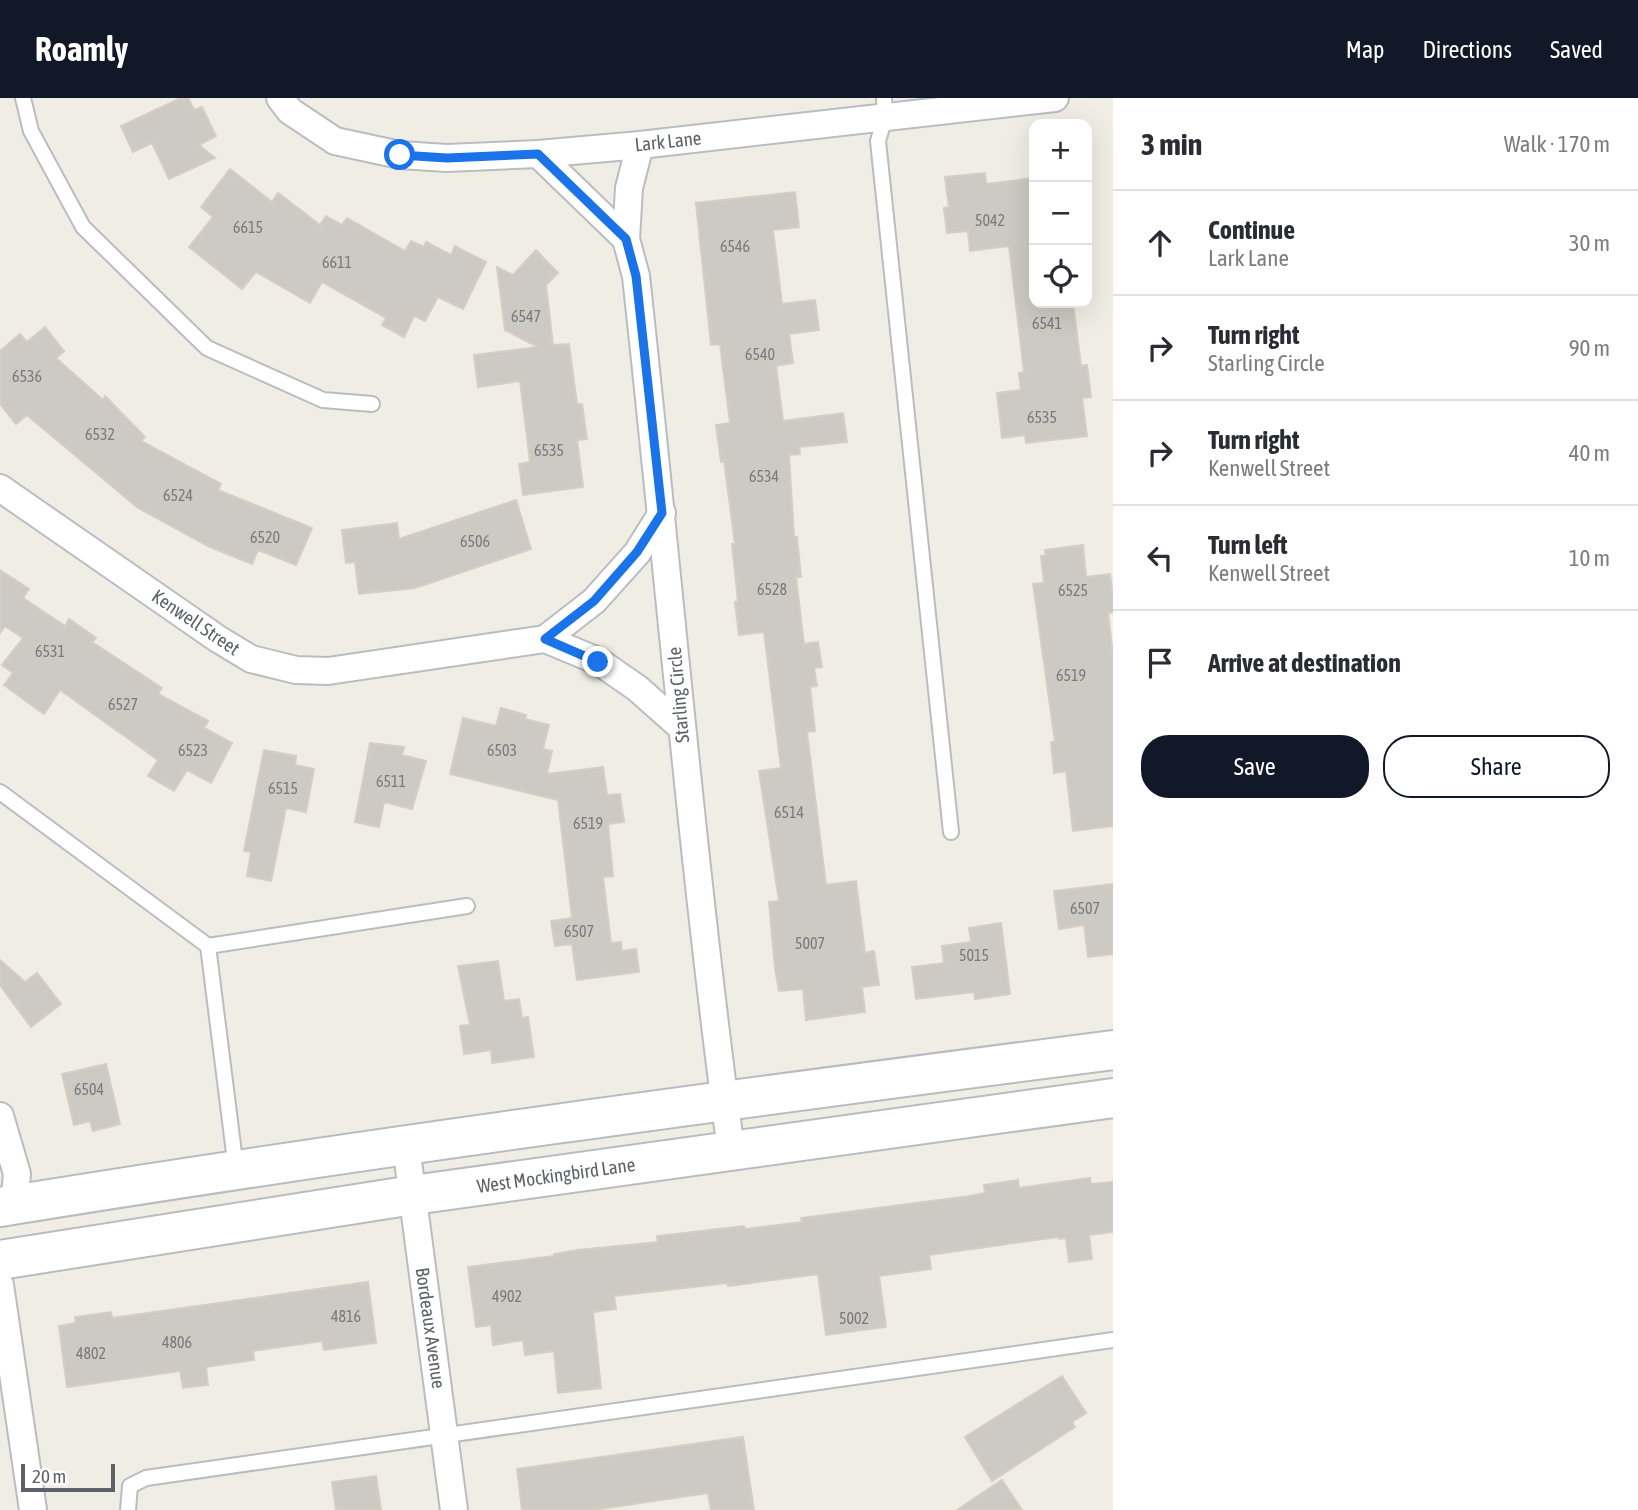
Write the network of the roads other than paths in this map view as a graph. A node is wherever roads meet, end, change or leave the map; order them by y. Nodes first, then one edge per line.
1 (23, 98) edge
2 (1055, 98) edge
3 (285, 105) edge
4 (884, 108) edge
5 (639, 145) junction
6 (538, 154) junction
7 (626, 239) junction
8 (372, 404) dead end
9 (0, 488) edge
10 (662, 513) junction
11 (545, 639) junction
12 (681, 727) junction
13 (0, 792) edge
14 (951, 832) dead end
15 (467, 906) dead end
16 (208, 946) junction
17 (1113, 1050) edge
18 (1113, 1098) edge
19 (724, 1100) junction
20 (0, 1116) edge
21 (406, 1146) junction
22 (731, 1150) junction
23 (236, 1170) junction
24 (413, 1195) junction
25 (7, 1206) edge
26 (0, 1250) edge
27 (0, 1261) edge
28 (0, 1285) edge
29 (1113, 1340) edge
30 (445, 1435) junction
31 (33, 1510) edge
32 (128, 1510) edge
33 (454, 1510) edge

1 - 8 lane
2 - 4 street, Lark Lane
3 - 6 street, Lark Lane
4 - 5 street, Lark Lane
4 - 14 lane
5 - 6 street, Lark Lane
5 - 7 street, Starling Circle
6 - 7 street
7 - 10 street, Starling Circle
9 - 11 street, Kenwell Street
10 - 11 street, Kenwell Street
10 - 12 street, Starling Circle
11 - 12 street
12 - 19 street, Starling Circle
13 - 16 lane
15 - 16 lane
16 - 23 lane
17 - 19 main road
18 - 22 main road, West Mockingbird Lane
19 - 21 main road
19 - 22 street, Starling Circle
20 - 25 street
21 - 23 main road
21 - 24 street, Bordeaux Avenue
22 - 24 main road, West Mockingbird Lane
23 - 25 main road
24 - 27 main road, West Mockingbird Lane
24 - 30 street, Bordeaux Avenue
25 - 26 main road
28 - 31 street
29 - 30 lane
30 - 32 lane
30 - 33 street, Bordeaux Avenue

